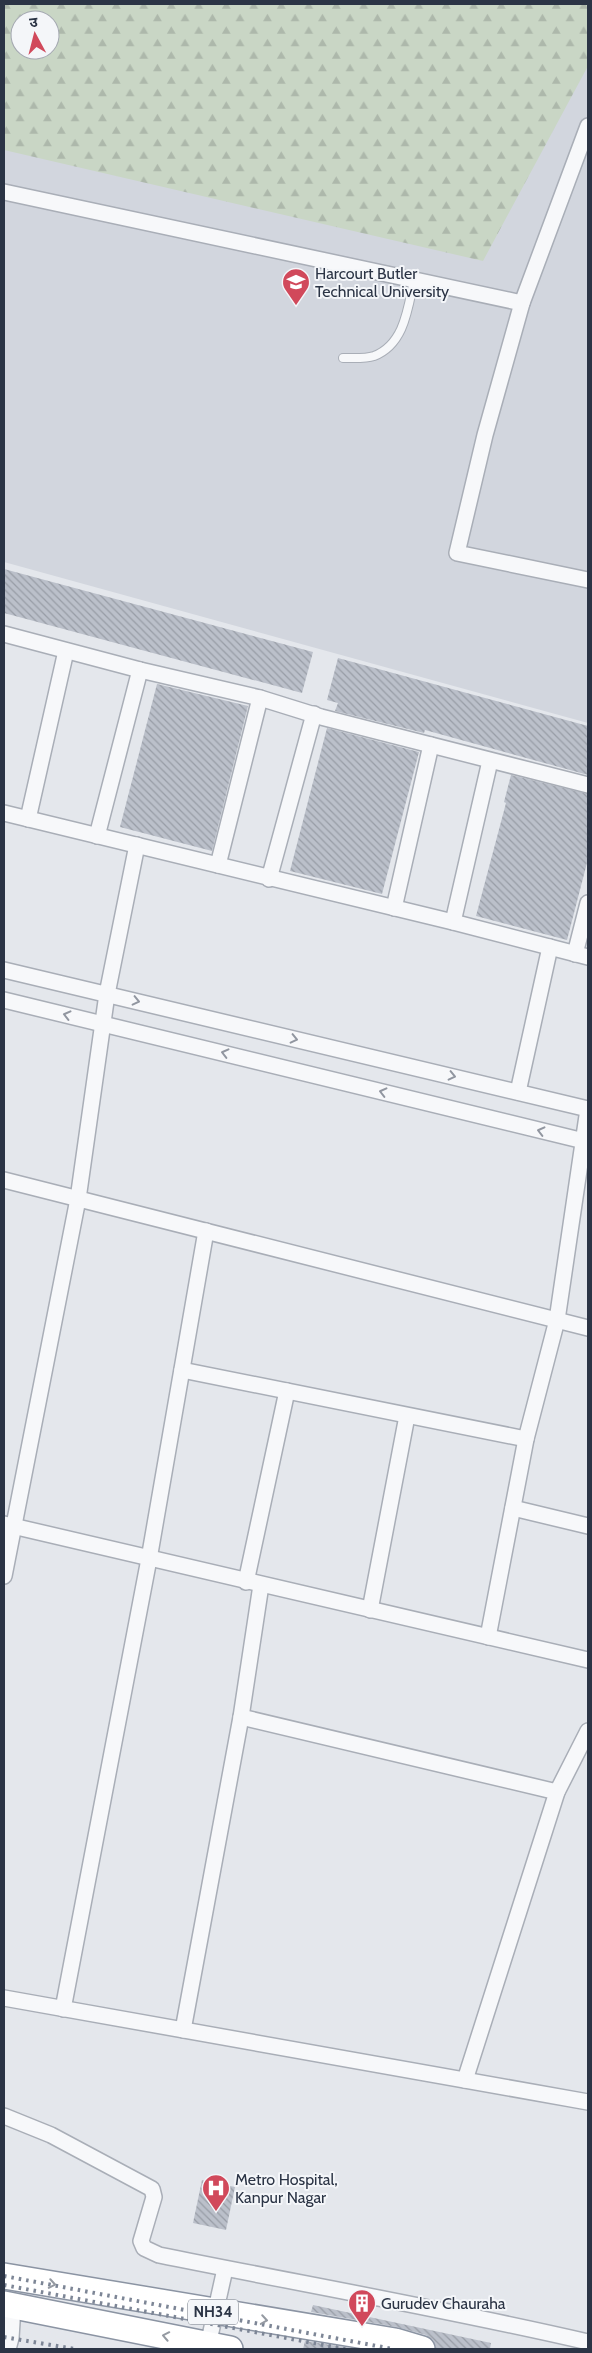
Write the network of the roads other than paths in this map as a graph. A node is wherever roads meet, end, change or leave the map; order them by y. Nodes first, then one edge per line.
1 (588, 126) edge
2 (4, 192) edge
3 (414, 280) junction
4 (522, 303) junction
5 (343, 358) dead end
6 (588, 580) edge
7 (4, 634) edge
8 (66, 651) junction
9 (140, 670) junction
10 (260, 698) junction
11 (314, 714) junction
12 (431, 745) junction
13 (490, 761) junction
14 (588, 785) edge
15 (4, 813) edge
16 (28, 819) junction
17 (97, 836) junction
18 (137, 846) junction
19 (218, 865) junction
20 (269, 879) junction
21 (588, 903) edge
22 (394, 908) junction
23 (453, 922) junction
24 (550, 947) junction
25 (582, 956) edge
26 (4, 970) edge
27 (107, 994) junction
28 (4, 1000) edge
29 (104, 1024) junction
30 (518, 1092) junction
31 (588, 1109) edge
32 (585, 1142) edge
33 (4, 1180) edge
34 (78, 1199) junction
35 (206, 1231) junction
36 (557, 1320) junction
37 (588, 1328) edge
38 (182, 1370) junction
39 (287, 1391) junction
40 (407, 1416) junction
41 (526, 1439) junction
42 (513, 1508) junction
43 (8, 1525) edge
44 (588, 1526) edge
45 (150, 1559) junction
46 (4, 1576) edge
47 (246, 1582) junction
48 (261, 1585) junction
49 (370, 1610) junction
50 (488, 1637) junction
51 (588, 1660) edge
52 (241, 1716) junction
53 (588, 1731) edge
54 (557, 1792) junction
55 (4, 1998) edge
56 (63, 2009) junction
57 (183, 2030) junction
58 (465, 2080) junction
59 (588, 2102) edge
60 (4, 2116) edge
61 (225, 2269) junction
62 (4, 2276) edge
63 (9, 2305) edge
64 (215, 2312) junction
65 (588, 2342) edge
66 (219, 2347) edge
67 (8, 2349) edge
68 (422, 2349) edge

1 - 4 street
2 - 3 street
3 - 4 street
3 - 5 lane
4 - 6 street
7 - 8 street
8 - 9 street
8 - 16 street
9 - 10 street
9 - 17 street
10 - 11 street
10 - 19 street
11 - 12 street
11 - 20 street
12 - 13 street
12 - 22 street
13 - 14 street
13 - 23 street
15 - 16 street
16 - 17 street
17 - 18 street
18 - 19 street
18 - 27 street
19 - 20 street
20 - 22 street
21 - 25 street
22 - 23 street
23 - 24 street
24 - 25 street
24 - 30 street
26 - 27 street
27 - 29 street
27 -> 30 street
29 -> 28 street
32 -> 29 street
29 - 34 street
30 - 31 street
31 - 32 street
32 - 36 street
33 - 34 street
34 - 35 street
34 - 43 street
35 - 36 street
35 - 38 street
36 - 37 street
36 - 41 street
38 - 39 street
38 - 45 street
39 - 40 street
39 - 47 street
40 - 41 street
40 - 49 street
41 - 42 street
42 - 44 street
42 - 50 street
43 - 45 street
43 - 46 street
45 - 47 street
45 - 56 street
47 - 48 street
48 - 49 street
48 - 52 street
49 - 50 street
50 - 51 street
52 - 54 street
52 - 57 street
53 - 54 street
54 - 58 street
55 - 56 street
56 - 57 street
57 - 58 street
58 - 59 street
60 - 61 street
61 - 64 street
61 - 65 street
62 -> 64 highway, NH34
66 -> 63 highway, NH34
63 - 67 street
64 - 66 street
64 -> 68 highway, NH34

